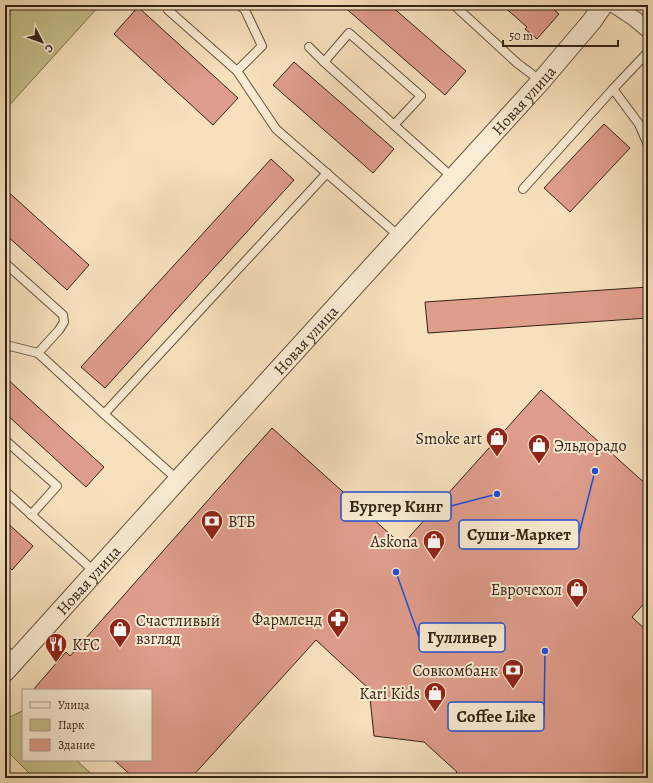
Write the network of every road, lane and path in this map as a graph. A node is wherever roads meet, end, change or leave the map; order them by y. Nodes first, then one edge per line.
1 (173, 5) edge
2 (239, 5) edge
3 (454, 5) edge
4 (603, 5) edge
5 (614, 5) edge
6 (648, 30) edge
7 (309, 48) dead end
8 (648, 52) edge
9 (324, 62) junction
10 (238, 71) junction
11 (541, 81) junction
12 (613, 89) junction
13 (394, 125) junction
14 (648, 145) edge
15 (327, 173) junction
16 (453, 178) junction
17 (523, 189) dead end
18 (400, 237) junction
19 (5, 263) edge
20 (5, 349) edge
21 (38, 352) junction
22 (104, 414) junction
23 (5, 440) edge
24 (178, 480) junction
25 (5, 491) edge
26 (31, 515) junction
27 (96, 572) junction
28 (9, 660) edge

1 - 10 lane
2 - 10 lane
3 - 11 lane
4 - 11 street, Новая улица
5 - 6 street
7 - 9 lane
8 - 12 lane
9 - 13 lane
9 - 13 lane
10 - 15 lane
11 - 16 street, Новая улица
12 - 14 lane
12 - 17 lane
13 - 16 lane
15 - 18 lane
15 - 22 lane
16 - 18 street, Новая улица
18 - 24 street, Новая улица
19 - 21 lane
20 - 21 lane
21 - 22 lane
22 - 24 lane
23 - 26 lane
24 - 27 street, Новая улица
25 - 26 lane
26 - 27 lane
27 - 28 street, Новая улица

